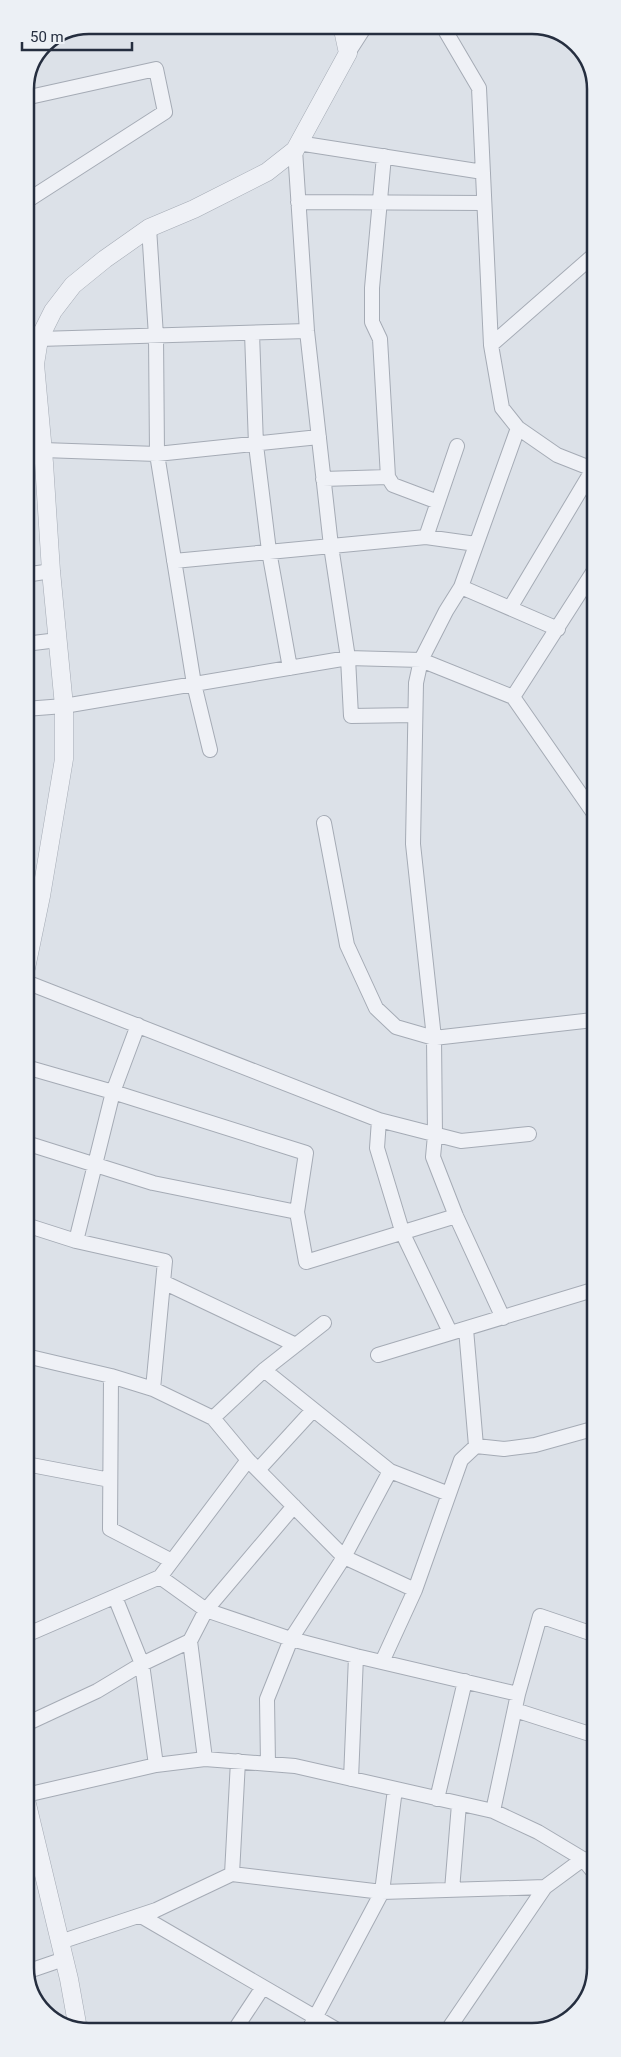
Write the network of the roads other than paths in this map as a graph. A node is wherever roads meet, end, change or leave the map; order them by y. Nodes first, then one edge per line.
1 (344, 34) edge
2 (360, 34) edge
3 (447, 34) edge
4 (348, 53) junction
5 (34, 96) edge
6 (296, 146) junction
7 (384, 156) junction
8 (483, 172) junction
9 (34, 196) edge
10 (298, 202) junction
11 (380, 202) junction
12 (484, 203) junction
13 (149, 228) junction
14 (587, 261) edge
15 (307, 331) junction
16 (252, 333) junction
17 (34, 336) edge
18 (156, 336) junction
19 (39, 340) junction
20 (490, 345) junction
21 (34, 371) edge
22 (34, 406) edge
23 (518, 428) junction
24 (319, 437) junction
25 (256, 445) junction
26 (457, 446) dead end
27 (43, 450) junction
28 (157, 454) junction
29 (587, 466) edge
30 (388, 477) junction
31 (323, 479) junction
32 (587, 481) edge
33 (438, 502) junction
34 (426, 537) junction
35 (476, 544) junction
36 (331, 546) junction
37 (269, 551) junction
38 (174, 562) junction
39 (51, 571) junction
40 (34, 574) edge
41 (587, 582) edge
42 (461, 588) junction
43 (510, 608) junction
44 (558, 628) junction
45 (58, 640) junction
46 (34, 643) edge
47 (348, 658) junction
48 (421, 660) junction
49 (290, 668) junction
50 (194, 684) junction
51 (513, 697) junction
52 (64, 706) junction
53 (34, 708) edge
54 (416, 715) junction
55 (210, 750) dead end
56 (587, 803) edge
57 (324, 823) dead end
58 (34, 930) edge
59 (34, 985) edge
60 (587, 1021) edge
61 (138, 1025) junction
62 (434, 1038) junction
63 (34, 1069) edge
64 (113, 1092) junction
65 (379, 1120) junction
66 (529, 1134) dead end
67 (435, 1135) junction
68 (34, 1146) edge
69 (95, 1165) junction
70 (297, 1212) junction
71 (456, 1216) junction
72 (34, 1228) edge
73 (403, 1234) junction
74 (76, 1241) junction
75 (164, 1282) junction
76 (587, 1292) edge
77 (503, 1318) junction
78 (324, 1323) dead end
79 (466, 1329) junction
80 (450, 1332) junction
81 (296, 1345) junction
82 (378, 1355) dead end
83 (34, 1358) edge
84 (264, 1370) junction
85 (111, 1376) junction
86 (153, 1389) junction
87 (313, 1410) junction
88 (213, 1418) junction
89 (587, 1431) edge
90 (476, 1446) junction
91 (253, 1465) junction
92 (34, 1466) edge
93 (390, 1471) junction
94 (110, 1480) junction
95 (449, 1494) junction
96 (294, 1506) junction
97 (344, 1556) junction
98 (172, 1561) junction
99 (160, 1578) junction
100 (415, 1590) junction
101 (115, 1596) junction
102 (206, 1610) junction
103 (34, 1631) edge
104 (587, 1632) edge
105 (291, 1639) junction
106 (190, 1641) junction
107 (356, 1656) junction
108 (382, 1662) junction
109 (142, 1664) junction
110 (465, 1681) junction
111 (518, 1694) junction
112 (514, 1710) junction
113 (34, 1720) edge
114 (587, 1733) edge
115 (206, 1759) junction
116 (238, 1761) junction
117 (268, 1764) junction
118 (156, 1765) junction
119 (351, 1779) junction
120 (395, 1789) junction
121 (34, 1793) edge
122 (437, 1799) junction
123 (459, 1804) junction
124 (493, 1811) junction
125 (34, 1852) edge
126 (587, 1858) edge
127 (587, 1862) edge
128 (232, 1874) junction
129 (545, 1887) junction
130 (452, 1890) junction
131 (382, 1892) junction
132 (141, 1916) junction
133 (62, 1951) junction
134 (34, 1967) edge
135 (263, 1987) junction
136 (316, 2018) junction
137 (76, 2021) edge
138 (240, 2023) edge
139 (313, 2023) edge
140 (325, 2023) edge
141 (452, 2023) edge

1 - 4 street
2 - 4 street
3 - 8 street
4 - 6 street
5 - 9 street
6 - 7 street
6 - 10 street
6 - 13 street
7 - 8 street
7 - 11 street
8 - 12 street
10 - 11 street
10 - 15 street
11 - 12 street
11 - 30 street
12 - 20 street
13 - 18 street
13 - 19 street
14 - 20 street
15 - 16 street
15 - 24 street
16 - 18 street
16 - 25 street
17 - 19 street
18 - 19 street
18 - 28 street
19 - 21 street
20 - 23 street
22 - 27 street
23 - 29 street
23 - 35 street
24 - 25 street
24 - 31 street
25 - 28 street
25 - 37 street
26 - 33 street
27 - 28 street
27 - 39 street
28 - 38 street
30 - 31 street
30 - 33 street
31 - 36 street
32 - 43 street
33 - 34 street
34 - 35 street
34 - 36 street
35 - 42 street
36 - 37 street
36 - 47 street
37 - 38 street
37 - 49 street
38 - 50 street
39 - 40 street
39 - 45 street
41 - 44 street
42 - 43 street
42 - 48 street
43 - 44 street
44 - 51 street
45 - 46 street
45 - 52 street
47 - 48 street
47 - 49 street
47 - 54 street
48 - 51 street
48 - 54 street
49 - 50 street
50 - 52 street
50 - 55 street
51 - 56 street
52 - 53 street
52 - 58 street
54 - 62 street
57 - 62 street
59 - 61 street
60 - 62 street
61 - 64 street
61 - 65 street
62 - 67 street
63 - 64 street
64 - 69 street
64 - 70 street
65 - 67 street
65 - 73 street
66 - 67 street
67 - 71 street
68 - 69 street
69 - 70 street
69 - 74 street
70 - 73 street
71 - 73 street
71 - 77 street
72 - 74 street
73 - 80 street
74 - 75 street
75 - 81 street
75 - 86 street
76 - 77 street
77 - 79 street
78 - 81 street
79 - 80 street
79 - 90 street
80 - 82 street
81 - 84 street
83 - 85 street
84 - 87 street
84 - 88 street
85 - 86 street
85 - 94 street
86 - 88 street
87 - 91 street
87 - 93 street
88 - 91 street
89 - 90 street
90 - 95 street
91 - 96 street
91 - 98 street
92 - 94 street
93 - 95 street
93 - 97 street
94 - 98 street
95 - 100 street
96 - 97 street
96 - 102 street
97 - 100 street
97 - 105 street
98 - 99 street
99 - 101 street
99 - 102 street
100 - 108 street
101 - 103 street
101 - 109 street
102 - 105 street
102 - 106 street
104 - 111 street
105 - 107 street
105 - 117 street
106 - 109 street
106 - 115 street
107 - 108 street
107 - 119 street
108 - 110 street
109 - 113 street
109 - 118 street
110 - 111 street
110 - 122 street
111 - 112 street
112 - 114 street
112 - 124 street
115 - 116 street
115 - 118 street
116 - 117 street
116 - 128 street
117 - 119 street
118 - 121 street
119 - 120 street
120 - 122 street
120 - 131 street
122 - 123 street
123 - 124 street
123 - 130 street
124 - 126 street
125 - 133 street
127 - 129 street
128 - 131 street
128 - 132 street
129 - 130 street
129 - 141 street
130 - 131 street
131 - 136 street
132 - 133 street
132 - 135 street
133 - 134 street
133 - 137 street
135 - 136 street
135 - 138 street
136 - 139 street
136 - 140 street

